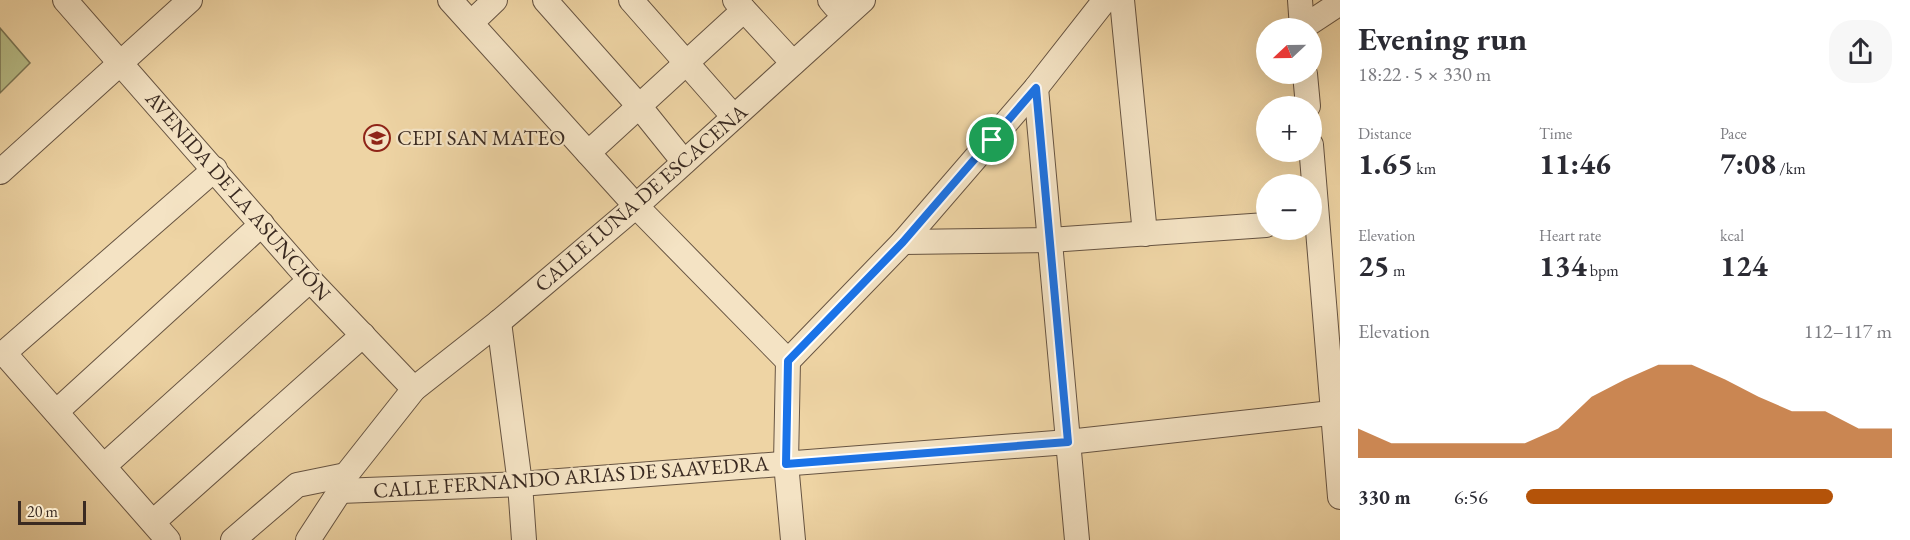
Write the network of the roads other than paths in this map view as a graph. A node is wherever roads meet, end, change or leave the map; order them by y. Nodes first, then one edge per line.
1 (65, 0) edge
2 (190, 0) edge
3 (450, 0) edge
4 (495, 0) edge
5 (545, 0) edge
6 (631, 0) edge
7 (863, 0) edge
8 (1105, 0) edge
9 (1122, 0) edge
10 (1300, 0) edge
11 (1340, 3) edge
12 (740, 5) edge
13 (1301, 18) edge
14 (1317, 18) edge
15 (471, 23) junction
16 (687, 61) junction
17 (120, 63) junction
18 (793, 63) junction
19 (1036, 88) junction
20 (639, 106) junction
21 (734, 117) junction
22 (588, 153) junction
23 (684, 162) junction
24 (215, 169) junction
25 (0, 172) edge
26 (636, 206) junction
27 (262, 224) junction
28 (1256, 226) edge
29 (1145, 234) junction
30 (1050, 240) junction
31 (1316, 240) edge
32 (903, 242) junction
33 (310, 280) junction
34 (499, 322) junction
35 (363, 335) junction
36 (788, 361) junction
37 (414, 389) junction
38 (56, 412) junction
39 (1337, 412) edge
40 (1068, 442) junction
41 (786, 464) junction
42 (104, 466) junction
43 (343, 483) junction
44 (520, 484) junction
45 (1340, 497) edge
46 (161, 531) edge
47 (233, 540) edge
48 (308, 540) edge
49 (524, 540) edge
50 (793, 540) edge
51 (1077, 540) edge

1 - 17 street, AVENIDA DE LA ASUNCIÓN
2 - 17 street
3 - 15 street
4 - 15 street
5 - 20 street
6 - 16 street
7 - 18 street, CALLE LUNA DE ESCACENA
8 - 19 street
9 - 29 street
10 - 13 street
11 - 14 street
12 - 16 street
12 - 18 street
15 - 22 street
16 - 20 street
16 - 21 street
17 - 24 street, AVENIDA DE LA ASUNCIÓN
17 - 25 street
18 - 21 street, CALLE LUNA DE ESCACENA
19 - 30 street
19 - 32 street
20 - 22 street
20 - 23 street
21 - 23 street, CALLE LUNA DE ESCACENA
22 - 26 street
23 - 26 street, CALLE LUNA DE ESCACENA
24 - 27 street, AVENIDA DE LA ASUNCIÓN
24 - 38 street
26 - 34 street, CALLE LUNA DE ESCACENA
26 - 36 street
27 - 33 street, AVENIDA DE LA ASUNCIÓN
27 - 38 street
28 - 29 street
29 - 30 street
30 - 32 street
30 - 40 street
31 - 39 street
32 - 36 street
33 - 35 street, AVENIDA DE LA ASUNCIÓN
33 - 42 street
34 - 37 street, CALLE LUNA DE ESCACENA
34 - 44 street
35 - 37 street, AVENIDA DE LA ASUNCIÓN
35 - 46 street
36 - 41 street
37 - 43 street, CALLE LUNA DE ESCACENA
38 - 42 street
39 - 40 street, CALLE FERNANDO ARIAS DE SAAVEDRA
39 - 45 street
40 - 41 street, CALLE FERNANDO ARIAS DE SAAVEDRA
40 - 51 street
41 - 44 street, CALLE FERNANDO ARIAS DE SAAVEDRA
41 - 50 street
42 - 46 street
43 - 44 street, CALLE FERNANDO ARIAS DE SAAVEDRA
43 - 47 street, CALLE FERNANDO ARIAS DE SAAVEDRA
43 - 48 street, CALLE LUNA DE ESCACENA
44 - 49 street

